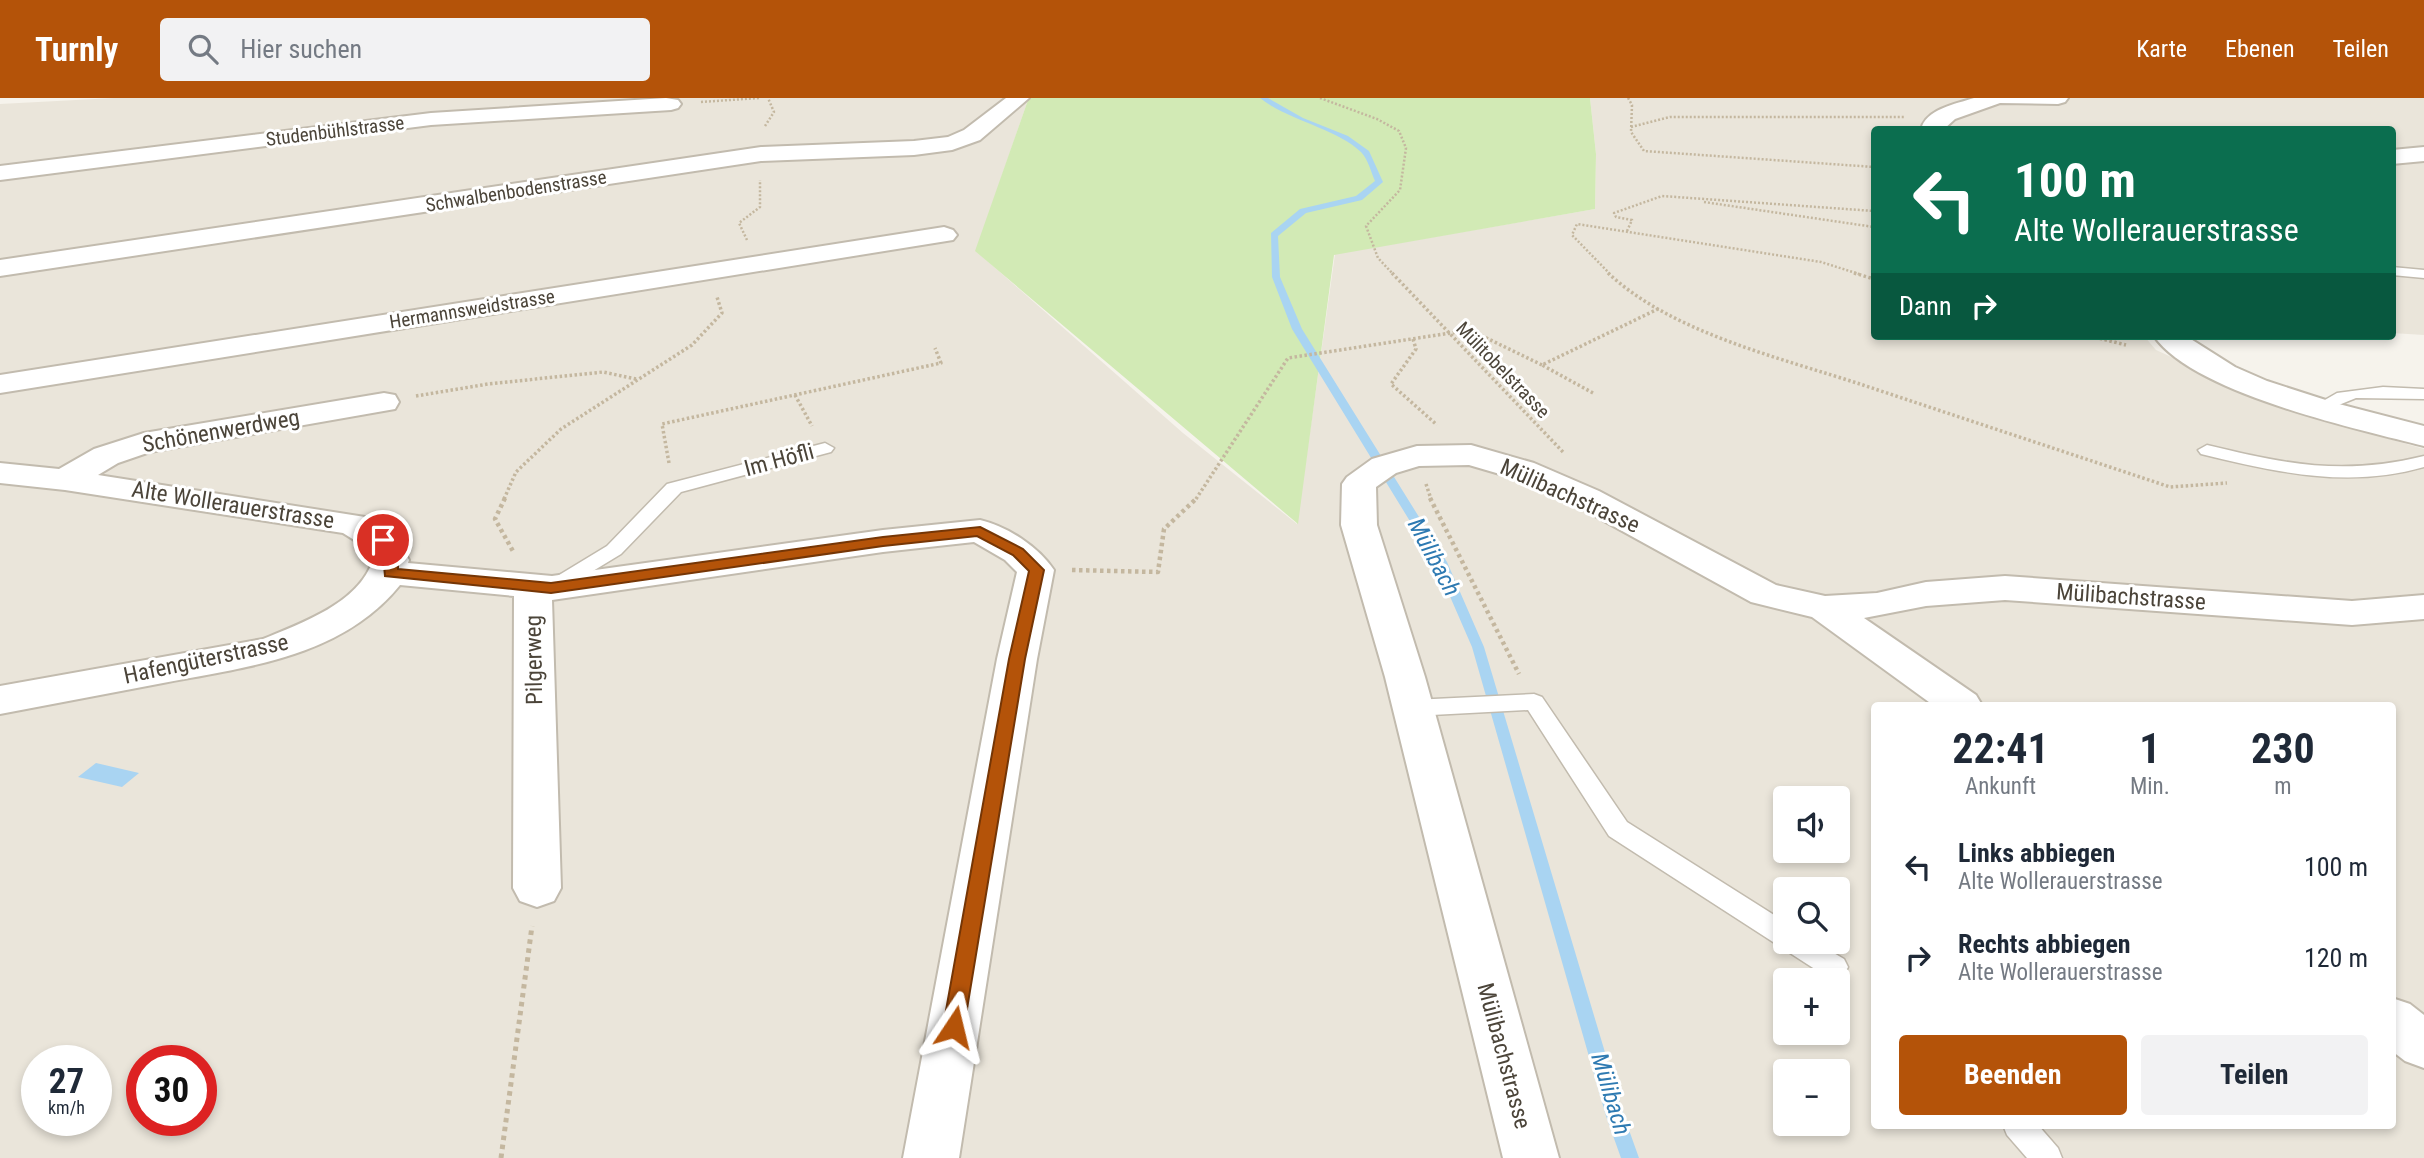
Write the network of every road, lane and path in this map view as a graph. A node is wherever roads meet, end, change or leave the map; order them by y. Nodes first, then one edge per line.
1 (759, 98) edge
2 (1019, 98) edge
3 (1320, 98) edge
4 (1628, 98) edge
5 (1994, 98) edge
6 (2006, 98) edge
7 (2058, 98) edge
8 (671, 104) joint
9 (1929, 126) edge
10 (1933, 126) edge
11 (1632, 127) junction
12 (2424, 154) edge
13 (761, 155) junction
14 (2396, 157) edge
15 (1871, 167) edge
16 (0, 173) edge
17 (1662, 196) junction
18 (1871, 211) edge
19 (1871, 227) edge
20 (1627, 231) junction
21 (944, 235) dead end
22 (758, 264) junction
23 (0, 268) edge
24 (2396, 271) edge
25 (2424, 274) edge
26 (1871, 278) edge
27 (1660, 308) junction
28 (1448, 334) junction
29 (1413, 339) junction
30 (2106, 340) edge
31 (2173, 340) edge
32 (2126, 345) dead end
33 (935, 348) dead end
34 (1542, 365) junction
35 (636, 379) junction
36 (0, 384) edge
37 (1593, 393) dead end
38 (2424, 394) edge
39 (795, 395) junction
40 (384, 402) joint
41 (2319, 408) junction
42 (2424, 436) edge
43 (825, 448) joint
44 (2207, 450) dead end
45 (1433, 455) junction
46 (1486, 459) junction
47 (2424, 461) edge
48 (0, 473) edge
49 (65, 480) junction
50 (2236, 482) dead end
51 (674, 488) junction
52 (1587, 498) junction
53 (1106, 571) dead end
54 (390, 573) junction
55 (542, 588) junction
56 (2424, 607) edge
57 (1825, 608) junction
58 (0, 700) edge
59 (1534, 702) junction
60 (1957, 702) edge
61 (1413, 708) junction
62 (537, 888) joint
63 (1773, 928) edge
64 (1813, 954) edge
65 (1834, 967) dead end
66 (2396, 1023) edge
67 (2424, 1045) edge
68 (2022, 1129) edge
69 (501, 1158) edge
70 (931, 1158) edge
71 (1531, 1158) edge
72 (2047, 1158) edge

1 - 8 path
2 - 13 street, Schwalbenbodenstrasse
3 - 28 path, Mülitobelstrasse
4 - 11 path
5 - 10 street
6 - 7 street
8 - 16 street, Studenbühlstrasse
9 - 11 path
11 - 15 path
12 - 14 street
13 - 22 path
13 - 23 street, Schwalbenbodenstrasse
17 - 18 path
17 - 19 path
17 - 20 path
20 - 26 path
20 - 27 path
21 - 22 street, Hermannsweidstrasse
22 - 35 path, Pilgerweg
22 - 36 street, Hermannsweidstrasse
24 - 25 lane
27 - 34 path
27 - 50 path
28 - 29 path
28 - 34 path
28 - 52 path, Mülitobelstrasse
29 - 45 path
29 - 53 path
30 - 32 path
31 - 41 street
33 - 39 path
34 - 37 path
35 - 40 path
35 - 55 path, Pilgerweg
38 - 41 lane
39 - 43 path, Im Höfli
39 - 51 path
40 - 49 street, Schönenwerdweg
41 - 42 street
43 - 51 lane, Im Höfli
44 - 47 lane
45 - 46 street, Mülibachstrasse
45 - 61 street, Mülibachstrasse
46 - 52 street, Mülibachstrasse
46 - 59 path
48 - 49 street, Alte Wollerauerstrasse
49 - 54 street, Alte Wollerauerstrasse
51 - 55 lane
52 - 57 street, Mülibachstrasse
54 - 55 street
54 - 58 street, Hafengüterstrasse
55 - 62 street, Pilgerweg
55 - 70 street
56 - 57 street, Mülibachstrasse
57 - 60 street
59 - 61 lane
59 - 63 lane
61 - 71 street, Mülibachstrasse
62 - 69 path
64 - 65 lane
66 - 67 street
68 - 72 lane

